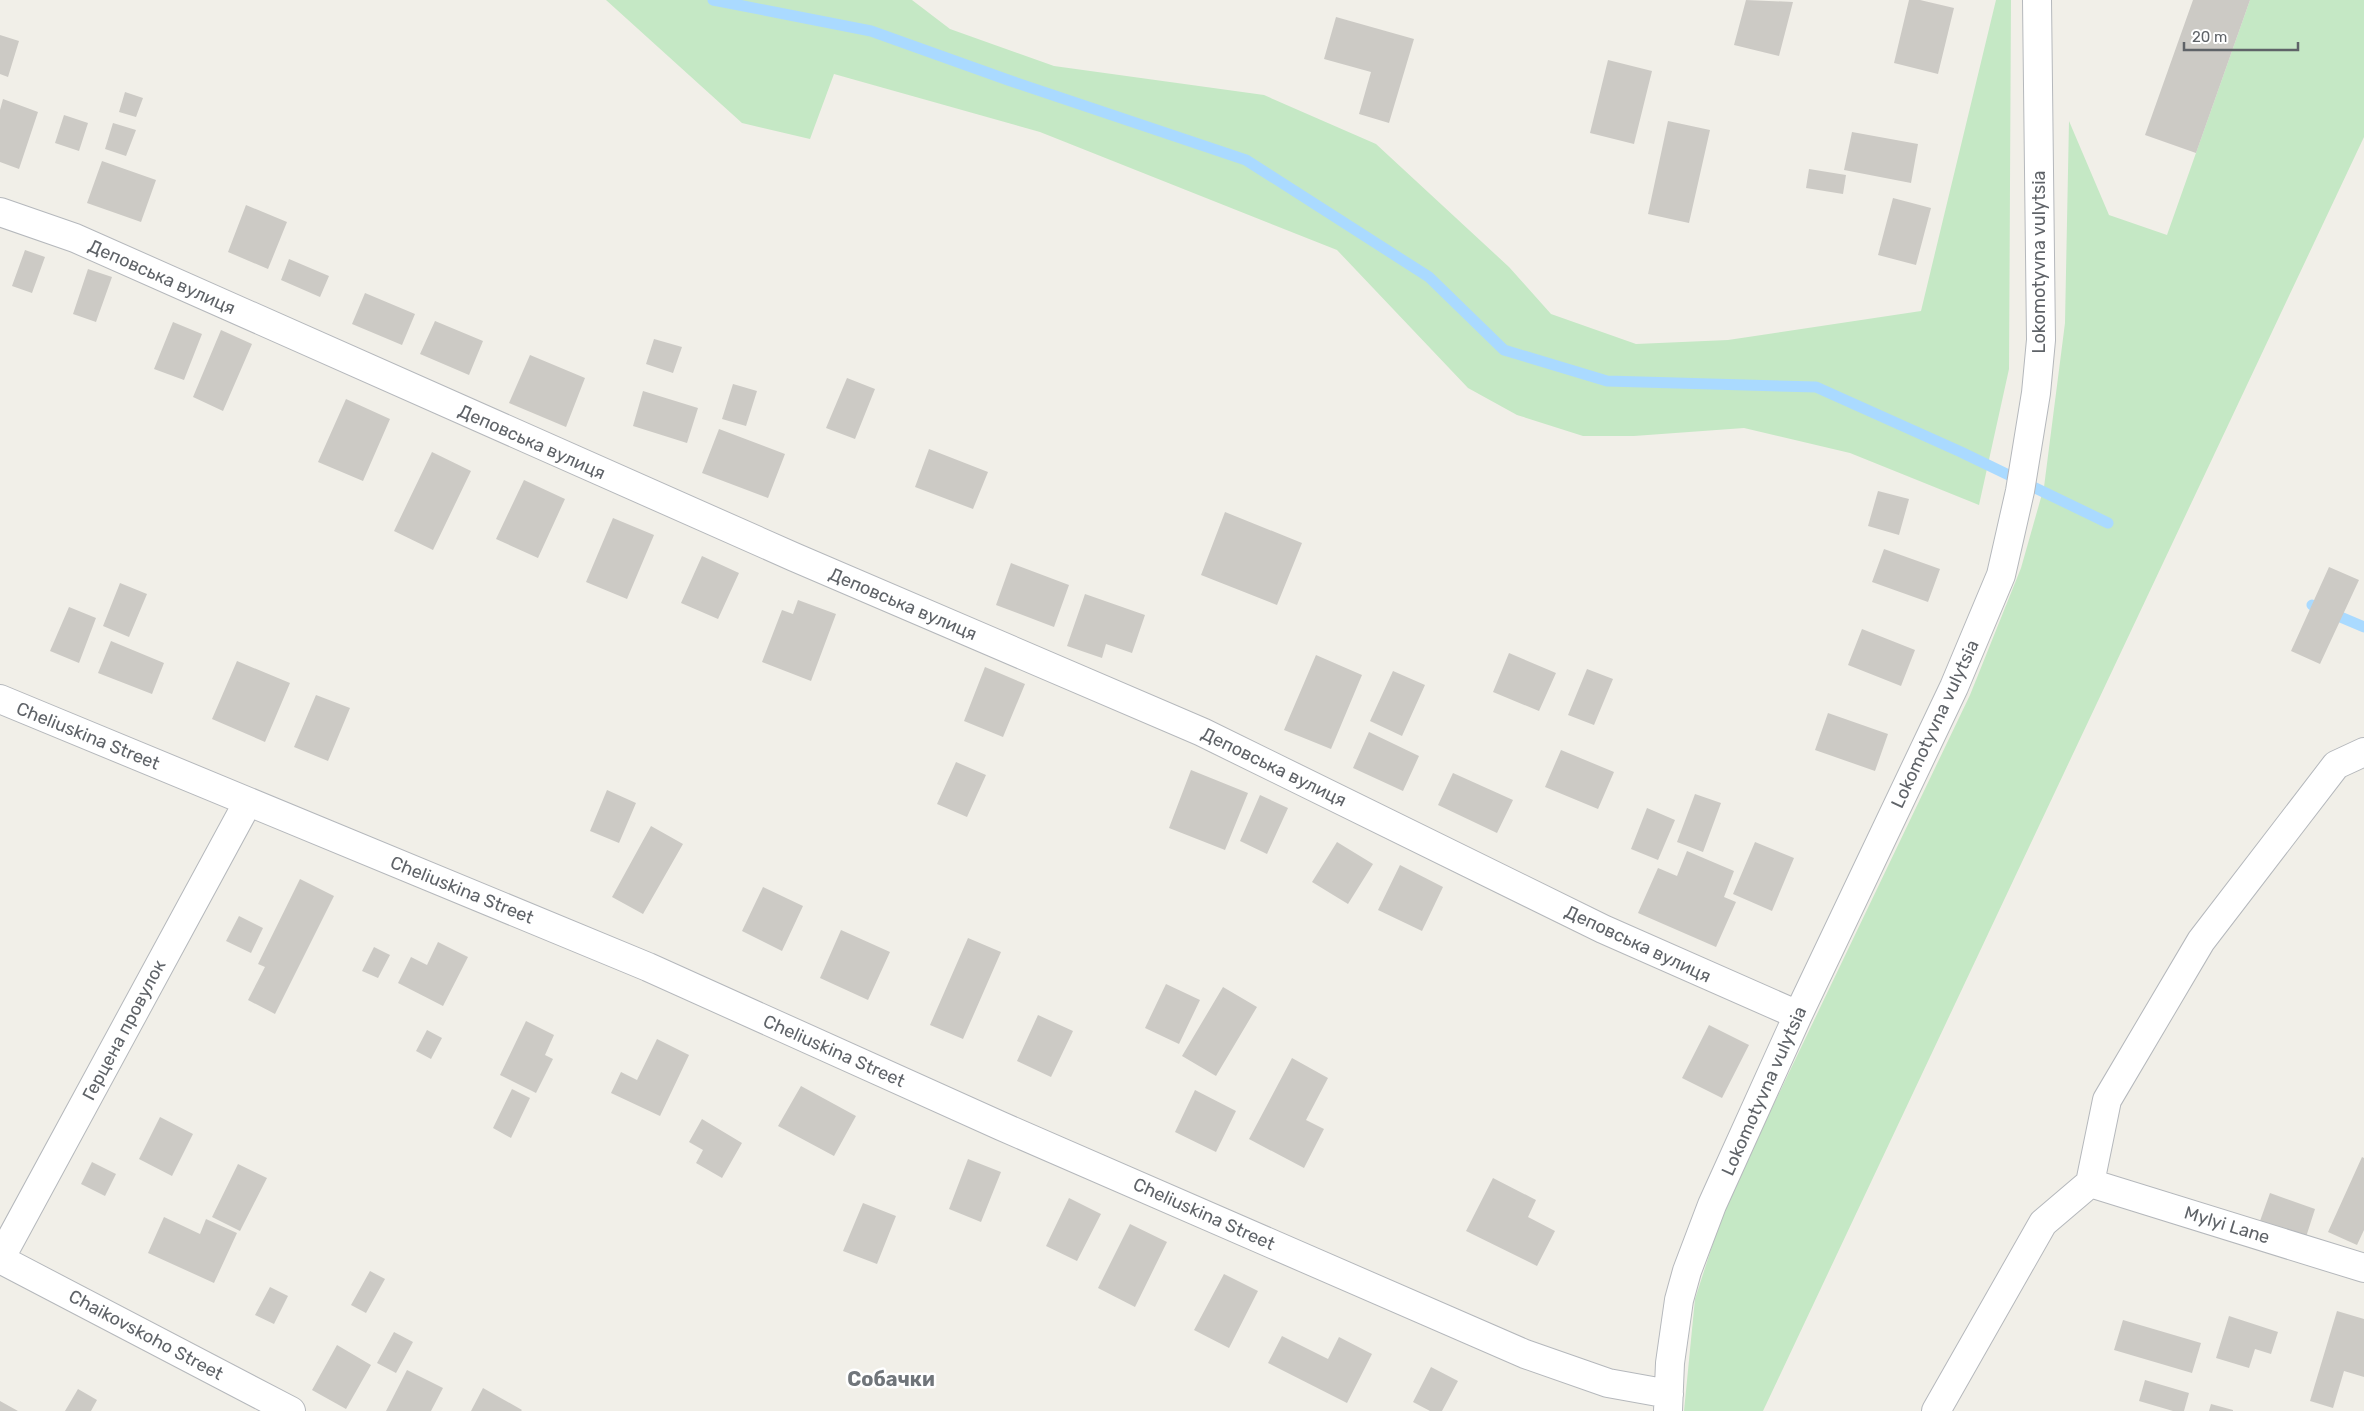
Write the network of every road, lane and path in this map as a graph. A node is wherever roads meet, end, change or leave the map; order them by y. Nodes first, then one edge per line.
1 (2037, 0) edge
2 (0, 212) edge
3 (0, 699) edge
4 (2364, 752) edge
5 (248, 802) junction
6 (1798, 1016) junction
7 (2090, 1183) junction
8 (0, 1259) edge
9 (2364, 1268) edge
10 (1669, 1402) edge
11 (291, 1411) edge
12 (1936, 1411) edge

1 - 6 street, Lokomotyvna vulytsia
2 - 6 street, Деповська вулиця
3 - 5 street, Cheliuskina Street
4 - 7 street
5 - 8 street, Герцена провулок
5 - 10 street, Cheliuskina Street
6 - 10 street, Lokomotyvna vulytsia
7 - 9 street, Mylyi Lane
7 - 12 street
8 - 11 street, Chaikovskoho Street

